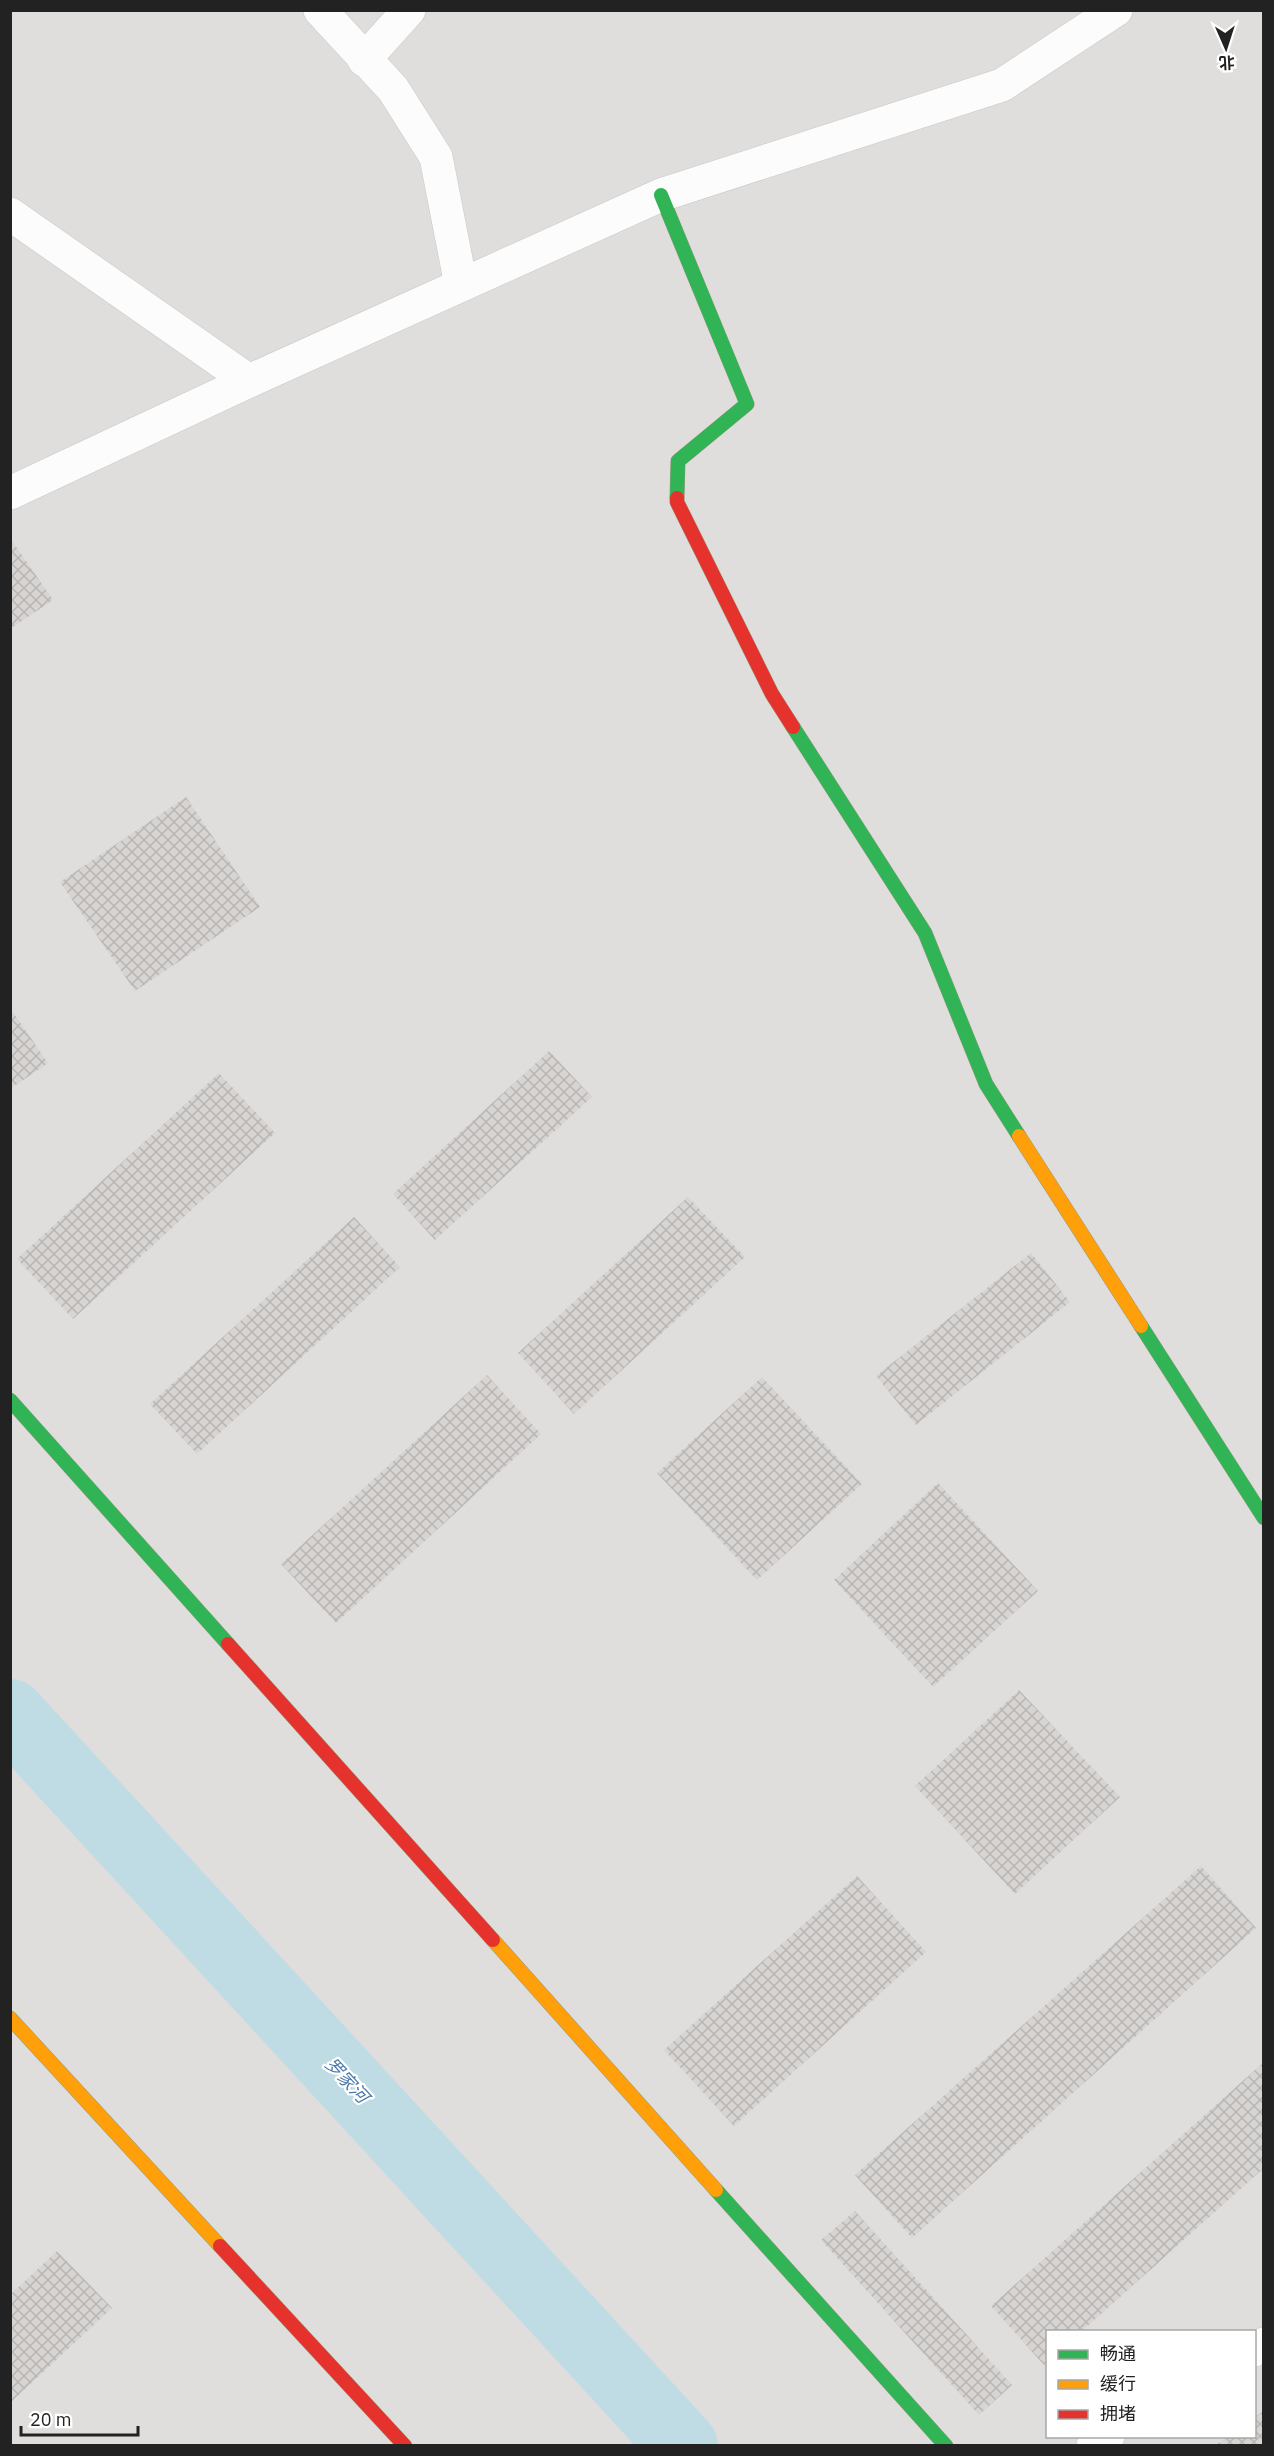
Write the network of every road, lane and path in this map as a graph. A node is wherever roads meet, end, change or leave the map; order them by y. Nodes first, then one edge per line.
1 (320, 10) edge
2 (409, 10) edge
3 (1116, 10) edge
4 (364, 60) junction
5 (661, 195) junction
6 (10, 214) edge
7 (461, 285) junction
8 (249, 381) junction
9 (10, 493) edge
10 (10, 1400) edge
11 (1263, 1518) edge
12 (10, 2018) edge
13 (405, 2445) edge
14 (946, 2445) edge

1 - 4 street
2 - 4 street
3 - 5 street
4 - 7 street
5 - 7 street
5 - 11 main road
6 - 8 street
7 - 8 street
8 - 9 street
10 - 14 main road
12 - 13 main road

